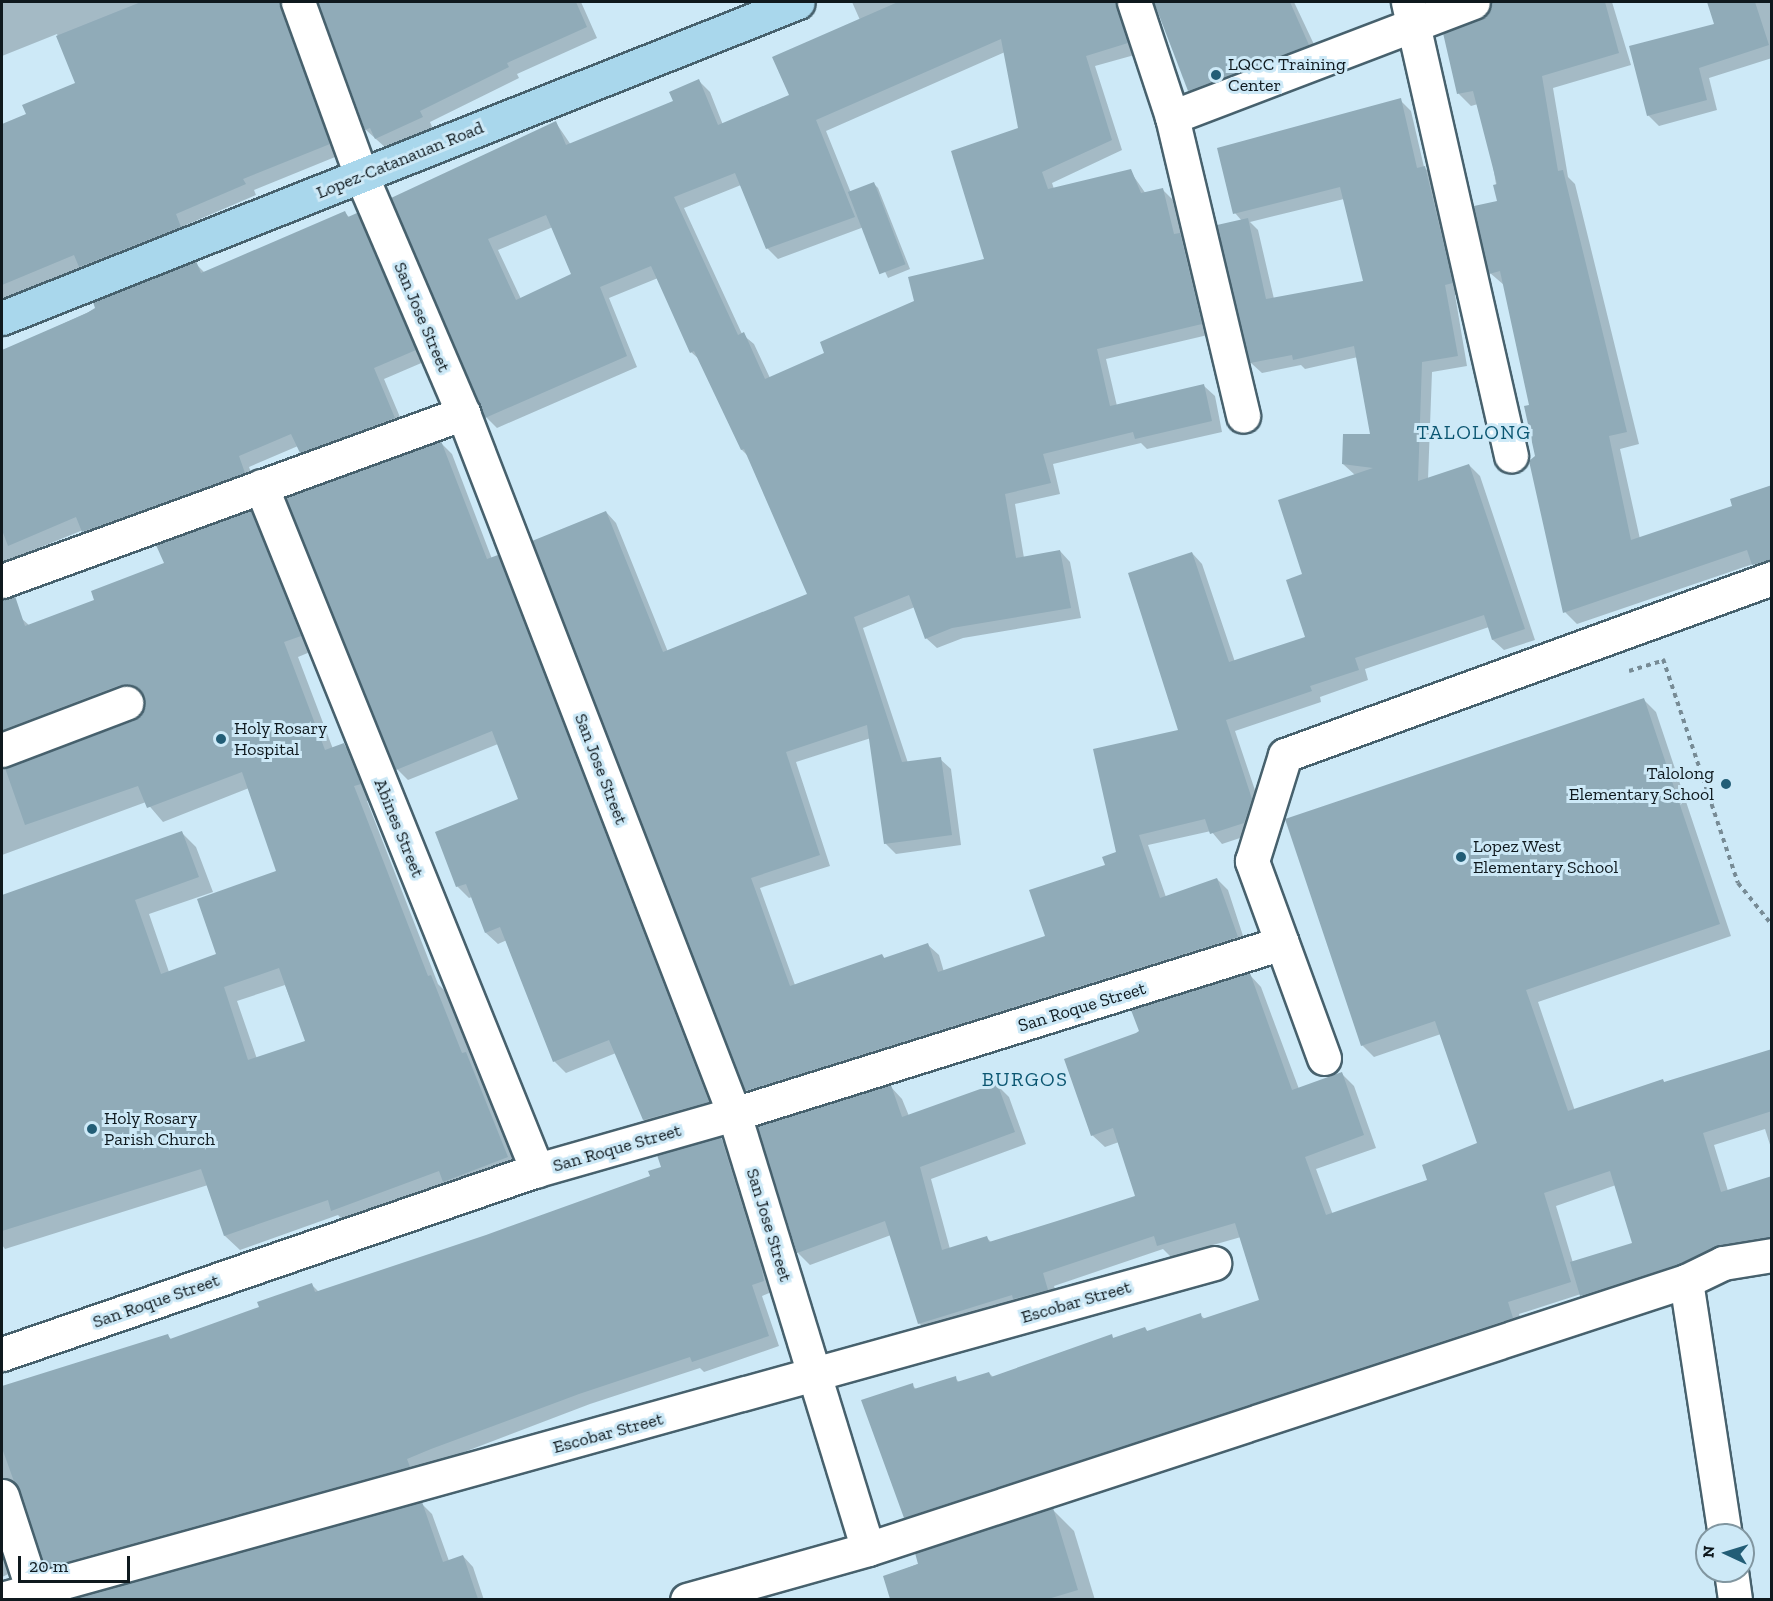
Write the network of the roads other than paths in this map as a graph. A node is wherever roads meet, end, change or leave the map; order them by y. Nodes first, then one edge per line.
1 (298, 2) edge
2 (798, 2) edge
3 (1134, 2) edge
4 (1473, 2) edge
5 (1411, 13) edge
6 (1172, 117) junction
7 (361, 175) junction
8 (2, 318) edge
9 (463, 413) junction
10 (1243, 416) dead end
11 (1511, 455) dead end
12 (261, 486) junction
13 (1772, 578) edge
14 (2, 581) edge
15 (126, 703) dead end
16 (2, 750) edge
17 (1282, 943) junction
18 (1323, 1058) dead end
19 (734, 1114) junction
20 (537, 1170) junction
21 (1772, 1255) edge
22 (1214, 1263) dead end
23 (1686, 1281) junction
24 (2, 1354) edge
25 (817, 1376) junction
26 (2, 1496) edge
27 (1723, 1523) edge
28 (868, 1550) junction
29 (1733, 1583) edge
30 (33, 1591) junction
31 (2, 1599) edge
32 (687, 1599) edge
33 (1735, 1599) edge

1 - 7 street, San Jose Street
2 - 7 main road, Lopez-Catanauan Road
3 - 6 street
4 - 5 street
5 - 6 street
5 - 11 street
6 - 10 street
7 - 8 main road, Lopez-Catanauan Road
7 - 9 street, San Jose Street
9 - 12 street
9 - 19 street, San Jose Street
12 - 14 street
12 - 20 street, Abines Street
13 - 17 street
15 - 16 street
17 - 18 street
17 - 19 street, San Roque Street
19 - 20 street, San Roque Street
19 - 25 street, San Jose Street
20 - 24 street, San Roque Street
21 - 23 street
22 - 25 street, Escobar Street
23 - 27 street
23 - 28 street
25 - 28 street, San Jose Street
25 - 30 street, Escobar Street
26 - 30 street
28 - 32 street
29 - 33 street
30 - 31 street, Escobar Street

